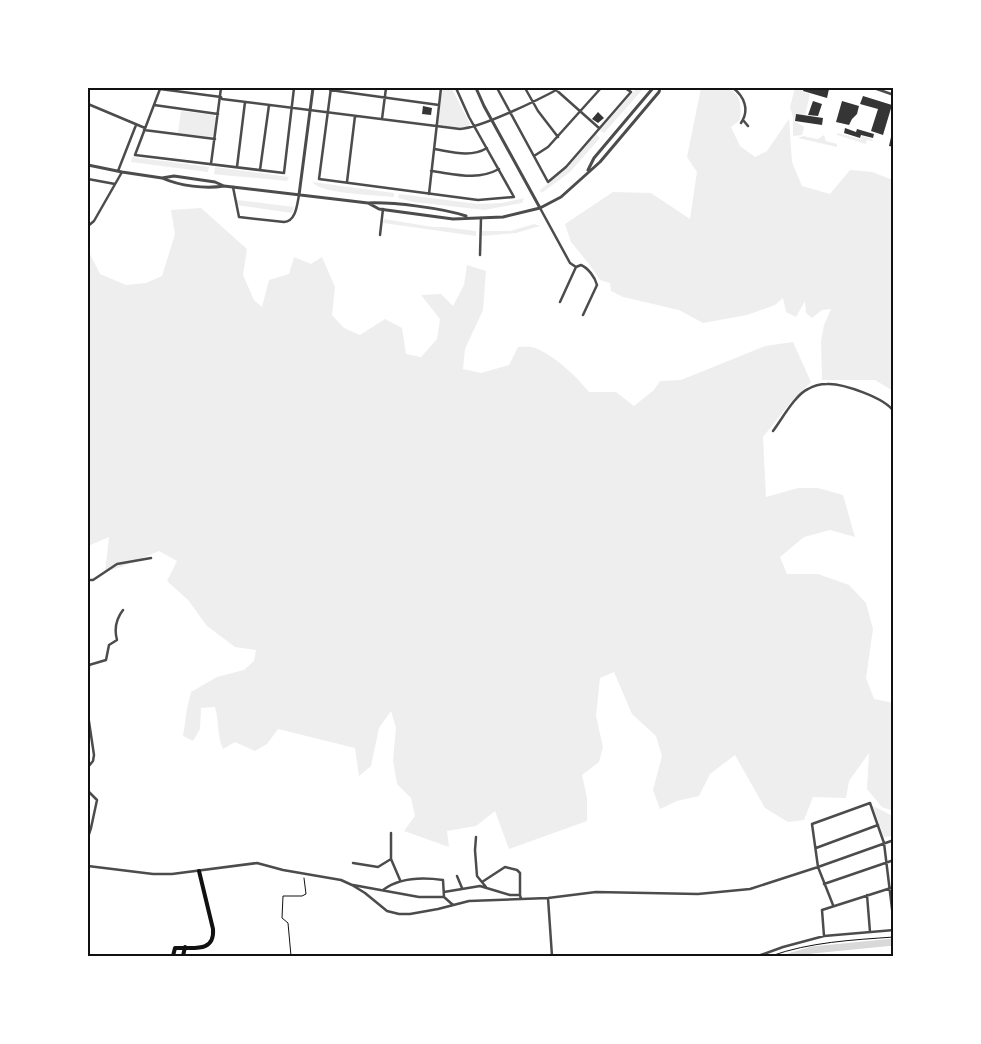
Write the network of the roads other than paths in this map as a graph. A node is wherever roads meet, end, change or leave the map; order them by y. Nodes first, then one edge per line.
1 (160, 88) edge
2 (221, 88) edge
3 (294, 88) edge
4 (313, 88) edge
5 (386, 88) edge
6 (441, 88) edge
7 (456, 88) edge
8 (476, 88) edge
9 (496, 88) edge
10 (524, 88) edge
11 (560, 88) edge
12 (601, 88) edge
13 (625, 88) edge
14 (653, 88) edge
15 (660, 88) edge
16 (732, 88) edge
17 (874, 88) edge
18 (331, 89) edge
19 (555, 89) edge
20 (894, 95) edge
21 (220, 97) junction
22 (385, 98) junction
23 (532, 101) junction
24 (244, 102) junction
25 (88, 104) edge
26 (154, 105) junction
27 (268, 105) junction
28 (439, 105) junction
29 (291, 108) junction
30 (310, 110) junction
31 (580, 111) junction
32 (328, 112) junction
33 (510, 112) junction
34 (218, 114) junction
35 (355, 116) junction
36 (382, 119) junction
37 (491, 120) junction
38 (136, 125) junction
39 (437, 126) junction
40 (475, 126) junction
41 (748, 126) dead end
42 (599, 128) junction
43 (144, 129) junction
44 (558, 136) junction
45 (215, 139) junction
46 (487, 148) junction
47 (434, 149) junction
48 (534, 156) junction
49 (211, 164) junction
50 (88, 165) edge
51 (237, 167) junction
52 (499, 169) junction
53 (260, 170) junction
54 (118, 171) junction
55 (431, 171) junction
56 (122, 172) junction
57 (587, 173) junction
58 (162, 178) junction
59 (88, 179) edge
60 (348, 182) junction
61 (115, 184) junction
62 (224, 186) junction
63 (233, 187) junction
64 (429, 194) junction
65 (299, 195) junction
66 (368, 203) junction
67 (540, 208) junction
68 (383, 209) junction
69 (469, 217) junction
70 (480, 218) junction
71 (88, 226) edge
72 (380, 235) dead end
73 (480, 255) dead end
74 (576, 267) junction
75 (560, 302) dead end
76 (583, 315) dead end
77 (894, 412) edge
78 (773, 431) dead end
79 (151, 558) dead end
80 (88, 580) edge
81 (123, 610) dead end
82 (88, 665) edge
83 (88, 688) edge
84 (88, 715) edge
85 (88, 767) edge
86 (88, 791) edge
87 (878, 825) junction
88 (391, 833) dead end
89 (88, 836) edge
90 (476, 837) dead end
91 (894, 840) edge
92 (884, 843) junction
93 (816, 848) junction
94 (391, 859) junction
95 (894, 860) edge
96 (886, 862) junction
97 (353, 864) dead end
98 (88, 866) edge
99 (818, 867) junction
100 (199, 871) junction
101 (457, 876) dead end
102 (400, 880) junction
103 (482, 882) junction
104 (824, 884) junction
105 (352, 885) junction
106 (486, 887) junction
107 (463, 888) junction
108 (889, 888) junction
109 (894, 888) edge
110 (383, 890) junction
111 (444, 892) junction
112 (867, 894) junction
113 (521, 897) junction
114 (444, 898) junction
115 (548, 898) junction
116 (452, 905) junction
117 (833, 905) junction
118 (894, 925) edge
119 (894, 930) edge
120 (870, 932) junction
121 (824, 936) junction
122 (185, 947) junction
123 (173, 956) edge
124 (183, 956) edge
125 (552, 956) edge
126 (758, 956) edge

1 - 21 street
1 - 26 street
2 - 21 street
3 - 29 street
4 - 30 street
5 - 22 street
6 - 28 street
7 - 40 street
8 - 37 street
9 - 33 street
10 - 23 street
11 - 19 street
12 - 31 street
13 - 42 street
14 - 57 street
15 - 57 street
16 - 41 street
17 - 20 street
18 - 22 street
18 - 32 street
19 - 23 street
19 - 31 street
21 - 24 street
21 - 34 street
22 - 28 street
22 - 36 street
23 - 33 street
23 - 44 street
24 - 27 street
24 - 51 street
25 - 38 street
26 - 34 street
26 - 43 street
27 - 29 street
27 - 53 street
28 - 39 street
29 - 30 street
29 - 53 street
30 - 32 street
30 - 65 street
31 - 42 street
31 - 44 street
32 - 35 street
32 - 60 street
33 - 37 street
33 - 48 street
34 - 45 street
35 - 36 street
35 - 60 street
36 - 39 street
37 - 40 street
37 - 67 street
38 - 43 street
38 - 54 street
39 - 40 street
39 - 47 street
40 - 46 street
42 - 48 street
43 - 45 street
43 - 49 street
44 - 48 street
45 - 49 street
46 - 47 street
46 - 52 street
47 - 55 street
49 - 51 street
50 - 54 street
51 - 53 street
52 - 55 street
52 - 64 street
54 - 56 street
55 - 64 street
56 - 58 street
56 - 61 street
57 - 67 street
58 - 62 street
58 - 62 street
59 - 61 street
60 - 64 street
61 - 71 street
62 - 63 street
63 - 65 street
63 - 65 street
65 - 66 street
66 - 68 street
66 - 69 street
67 - 70 street
67 - 74 street
68 - 69 street
68 - 72 street
69 - 70 street
70 - 73 street
74 - 75 street
74 - 76 street
77 - 78 street
79 - 80 street
81 - 82 street
82 - 83 street
84 - 85 street
86 - 89 street
87 - 92 street
87 - 93 street
87 - 93 street
88 - 94 street
90 - 103 street
91 - 92 street
92 - 96 street
92 - 99 street
93 - 99 street
94 - 97 street
94 - 102 street
95 - 96 street
96 - 104 street
96 - 108 street
98 - 100 street
99 - 104 street
99 - 115 street
100 - 105 street
100 - 122 main road
101 - 107 street
102 - 110 street
102 - 111 street
103 - 106 street
103 - 113 street
104 - 117 street
105 - 110 street
105 - 116 street
106 - 107 street
106 - 113 street
107 - 111 street
108 - 109 street
108 - 112 street
108 - 118 street
110 - 114 street
111 - 114 street
112 - 117 street
112 - 120 street
113 - 115 street
113 - 116 street
114 - 116 street
115 - 125 street
117 - 121 street
119 - 120 street
120 - 121 street
121 - 126 street
122 - 123 main road
122 - 124 main road

